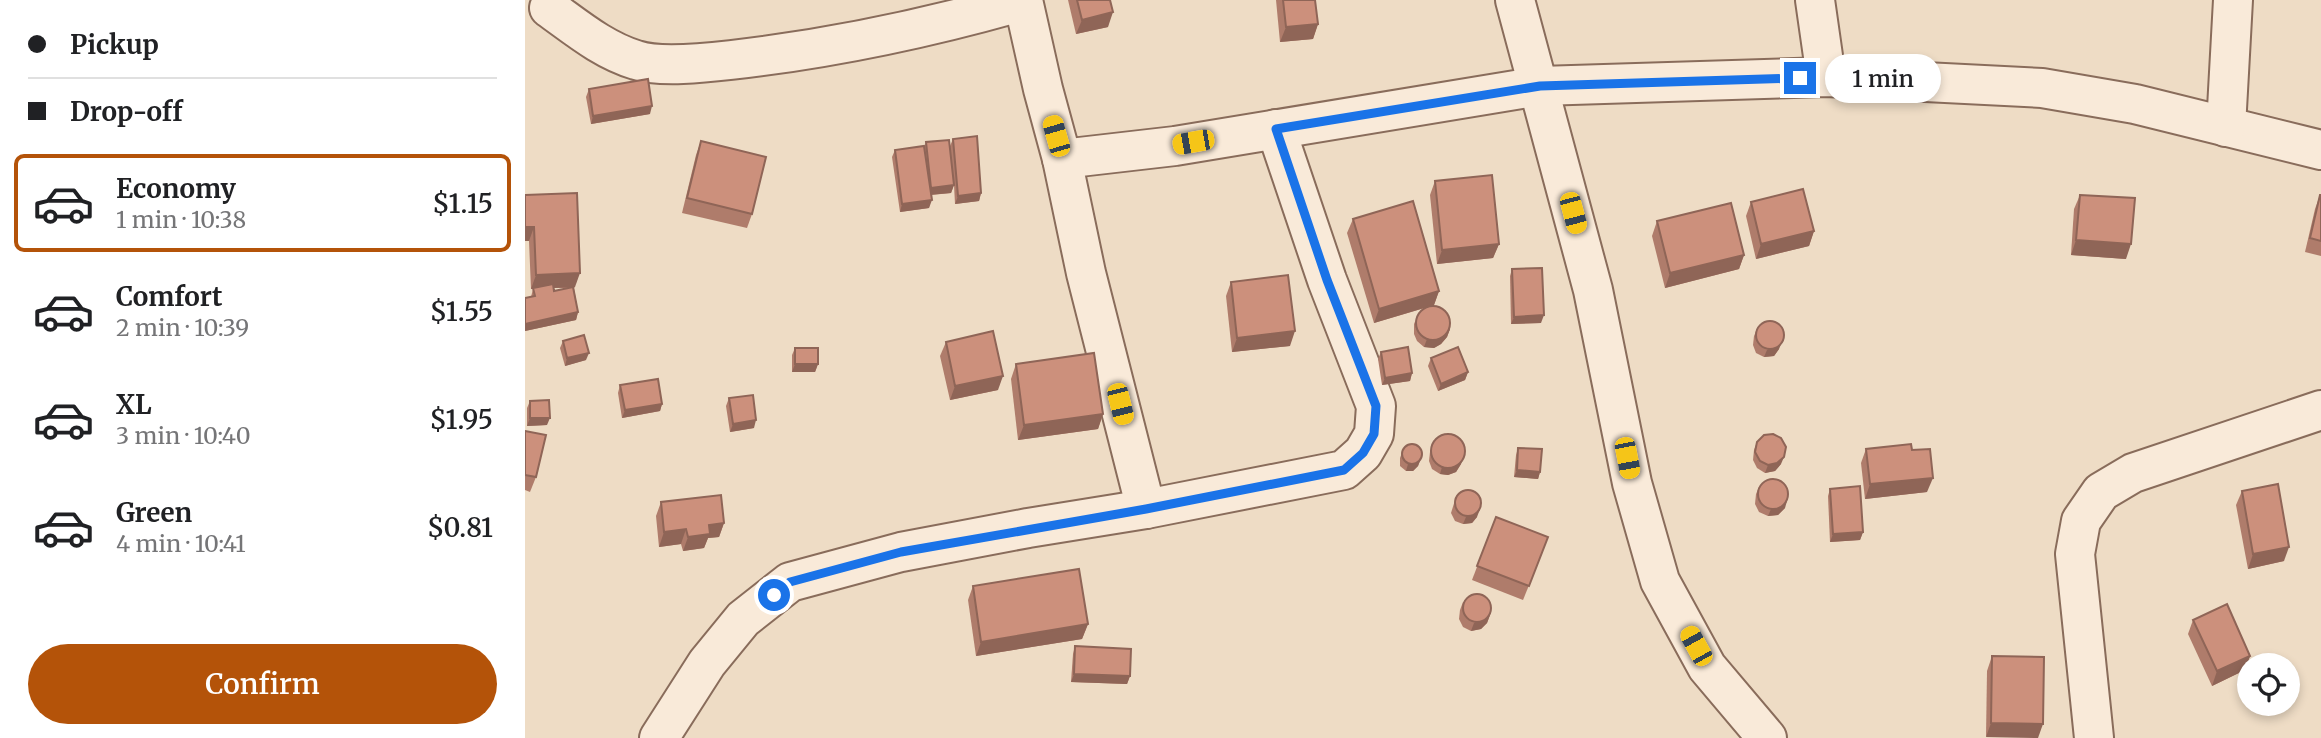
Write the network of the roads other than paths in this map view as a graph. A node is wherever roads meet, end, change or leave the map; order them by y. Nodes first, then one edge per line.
1 (1515, 0) edge
2 (1815, 0) edge
3 (2233, 0) edge
4 (1023, 1) edge
5 (544, 13) edge
6 (1826, 77) junction
7 (1540, 86) junction
8 (2226, 127) junction
9 (1276, 129) junction
10 (2321, 150) edge
11 (1062, 159) junction
12 (2318, 421) edge
13 (1146, 509) junction
14 (659, 738) edge
15 (1767, 738) edge
16 (2094, 738) edge

1 - 7 street
2 - 6 street
3 - 8 street
4 - 5 street
4 - 11 street
6 - 7 street
6 - 8 street
7 - 9 street
7 - 15 street
8 - 10 street
9 - 11 street
9 - 13 street
11 - 13 street
12 - 16 street
13 - 14 street

